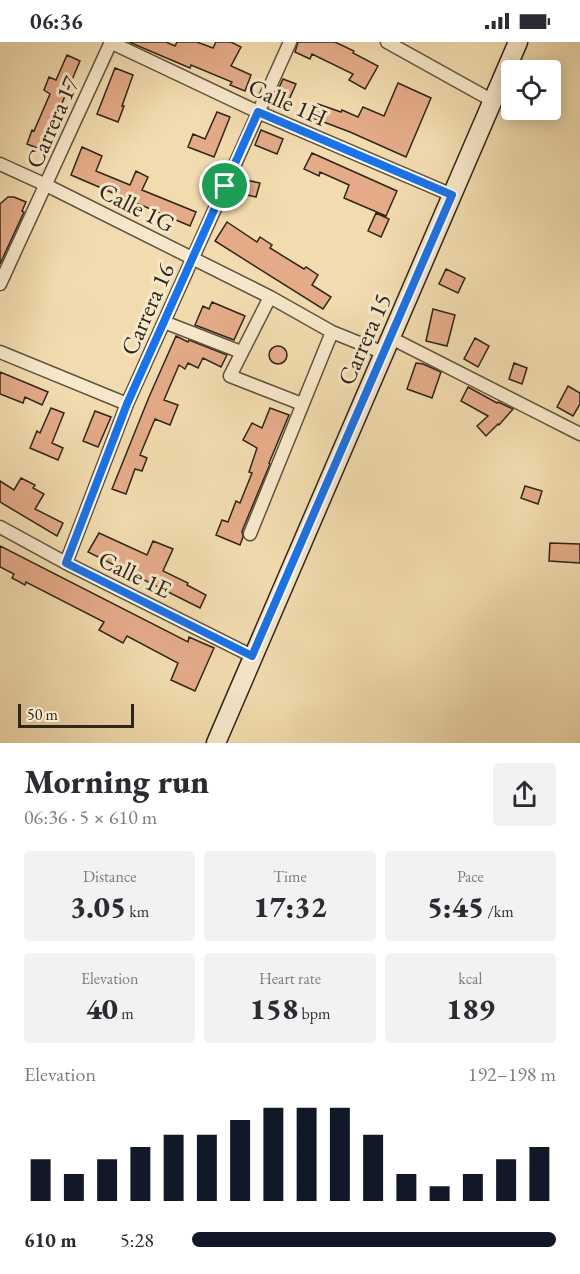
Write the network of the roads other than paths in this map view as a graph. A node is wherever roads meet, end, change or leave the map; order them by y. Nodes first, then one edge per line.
1 (110, 42) edge
2 (290, 42) edge
3 (387, 42) edge
4 (518, 42) edge
5 (493, 101) junction
6 (258, 112) junction
7 (0, 164) edge
8 (46, 185) junction
9 (452, 195) junction
10 (192, 259) junction
11 (0, 284) edge
12 (270, 297) junction
13 (164, 322) junction
14 (332, 332) junction
15 (387, 346) junction
16 (0, 352) edge
17 (241, 352) junction
18 (127, 404) junction
19 (302, 404) junction
20 (580, 434) edge
21 (0, 527) edge
22 (250, 534) dead end
23 (66, 563) junction
24 (252, 656) junction
25 (216, 743) edge

1 - 6 street, Calle 1H
1 - 8 street, Carrera 17
2 - 6 street, Carrera 16
3 - 5 street
4 - 5 street, Carrera 15
5 - 9 street, Carrera 15
6 - 9 street, Calle 1H
6 - 10 street, Carrera 16
7 - 8 street, Calle 1G
8 - 10 street, Calle 1G
8 - 11 street, Carrera 17
9 - 15 street, Carrera 15
10 - 12 street, Calle 1G
10 - 13 street, Carrera 16
12 - 14 street, Calle 1G
12 - 17 street
13 - 17 street
13 - 18 street, Carrera 16
14 - 15 street, Calle 1G
14 - 19 street
15 - 20 street, Calle 1G
15 - 24 street, Carrera 15
16 - 18 street
17 - 19 street
18 - 23 street, Carrera 16
19 - 22 street
21 - 23 street, Calle 1E
23 - 24 street, Calle 1E
24 - 25 street, Carrera 15

